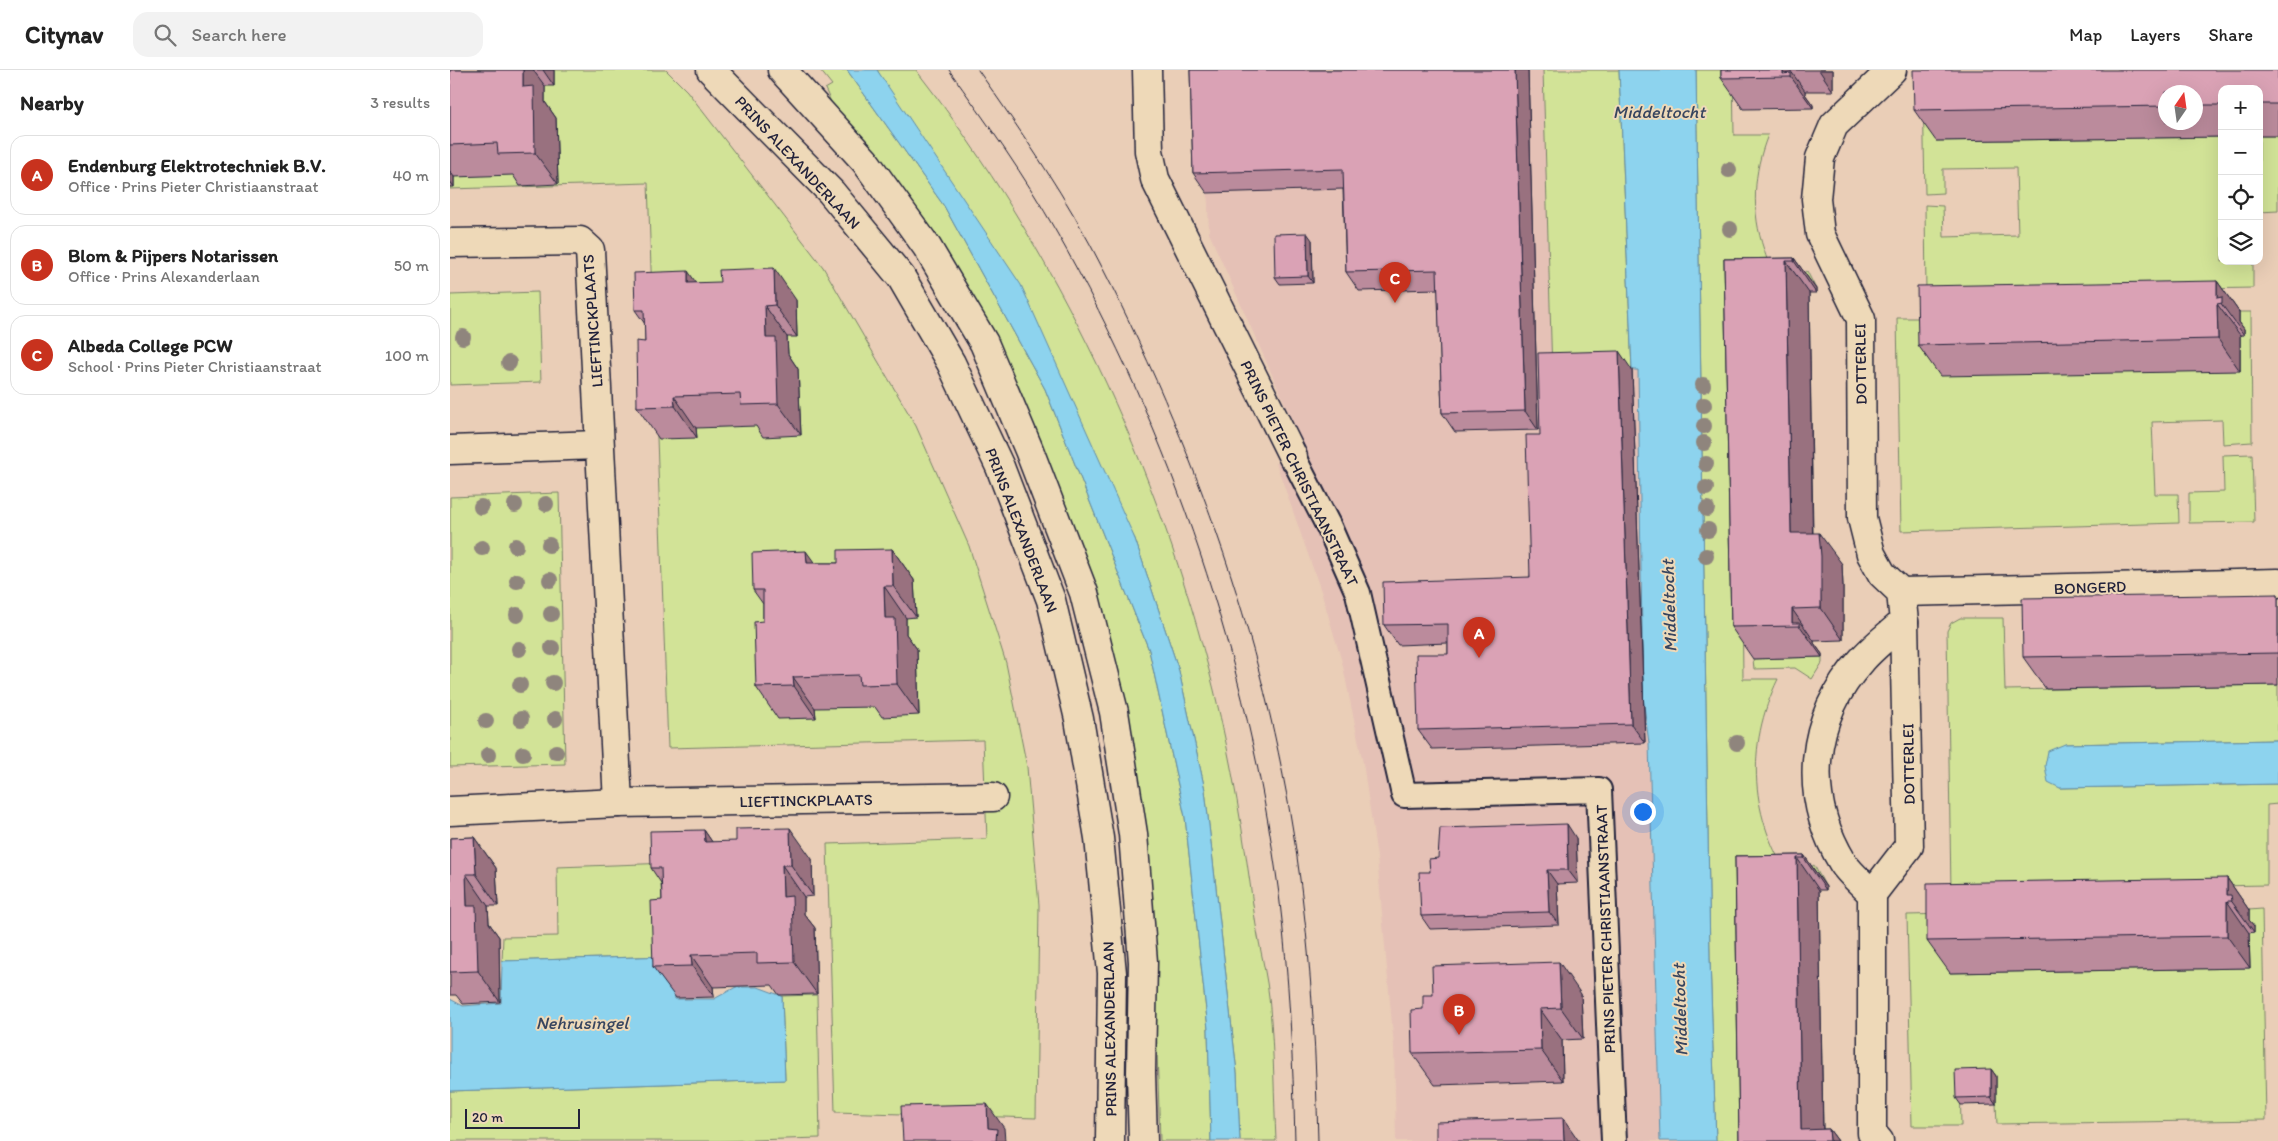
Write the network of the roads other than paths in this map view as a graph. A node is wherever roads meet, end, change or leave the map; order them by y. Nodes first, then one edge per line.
1 (711, 70) edge
2 (782, 70) edge
3 (1146, 70) edge
4 (1892, 70) edge
5 (450, 244) edge
6 (598, 444) junction
7 (450, 450) edge
8 (1293, 457) joint
9 (2278, 582) edge
10 (1901, 592) junction
11 (1904, 622) junction
12 (993, 797) dead end
13 (618, 803) junction
14 (450, 811) edge
15 (1872, 894) junction
16 (1110, 1141) edge
17 (1143, 1141) edge
18 (1614, 1141) edge
19 (1879, 1141) edge

1 - 16 street, PRINS ALEXANDERLAAN
2 - 17 street, PRINS ALEXANDERLAAN
3 - 8 street, PRINS PIETER CHRISTIAANSTRAAT
4 - 10 street, DOTTERLEI
5 - 6 street, LIEFTINCKPLAATS
6 - 7 street
6 - 13 street, LIEFTINCKPLAATS
8 - 18 lane, PRINS PIETER CHRISTIAANSTRAAT
9 - 10 street, BONGERD
10 - 11 street, DOTTERLEI
11 - 15 street, DOTTERLEI
11 - 15 street
12 - 13 street, LIEFTINCKPLAATS
13 - 14 street, LIEFTINCKPLAATS
15 - 19 street

